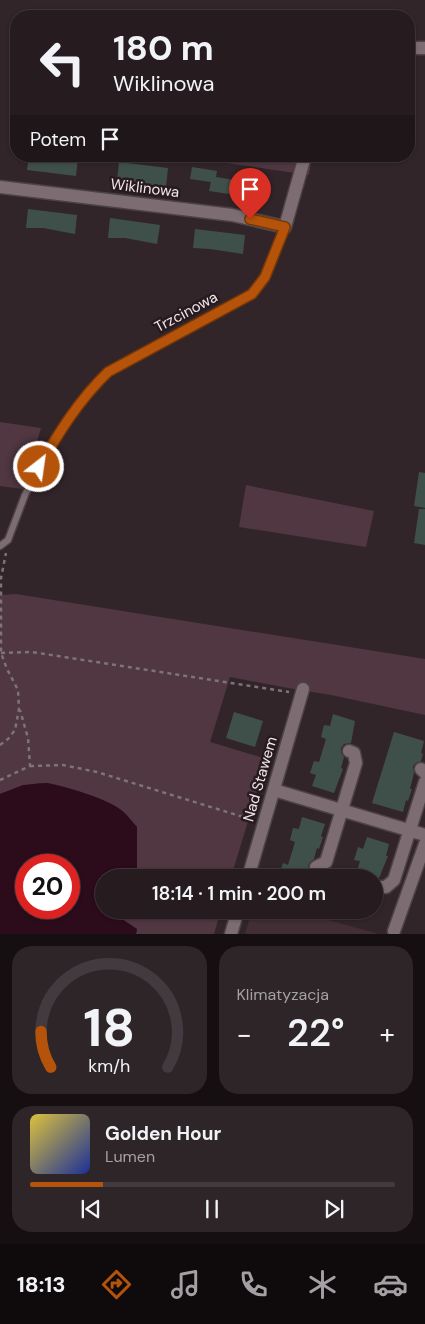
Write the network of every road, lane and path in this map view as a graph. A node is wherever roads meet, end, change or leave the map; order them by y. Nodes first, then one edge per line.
1 (302, 162) edge
2 (0, 187) edge
3 (285, 227) junction
4 (8, 540) junction
5 (0, 546) edge
6 (1, 653) edge
7 (303, 691) joint
8 (19, 709) junction
9 (0, 745) edge
10 (349, 751) dead end
11 (30, 766) junction
12 (424, 775) edge
13 (0, 780) edge
14 (274, 790) junction
15 (342, 810) junction
16 (264, 824) junction
17 (410, 831) junction
18 (425, 835) edge
19 (425, 844) edge
20 (316, 867) dead end
21 (251, 869) edge
22 (383, 887) edge
23 (235, 919) edge
24 (394, 931) dead end
25 (231, 934) edge

1 - 3 street, Trzcinowa
2 - 3 street, Wiklinowa
3 - 4 lane, Trzcinowa
4 - 5 lane
4 - 6 path
6 - 7 path
6 - 8 path
7 - 14 street, Nad Stawem
8 - 9 path
8 - 11 path
10 - 15 street
11 - 13 path
11 - 16 path
12 - 17 street
14 - 15 street
14 - 16 street, Nad Stawem
15 - 17 street
15 - 20 street
16 - 21 street, Nad Stawem
17 - 18 street
17 - 22 street
19 - 24 street
23 - 25 street

